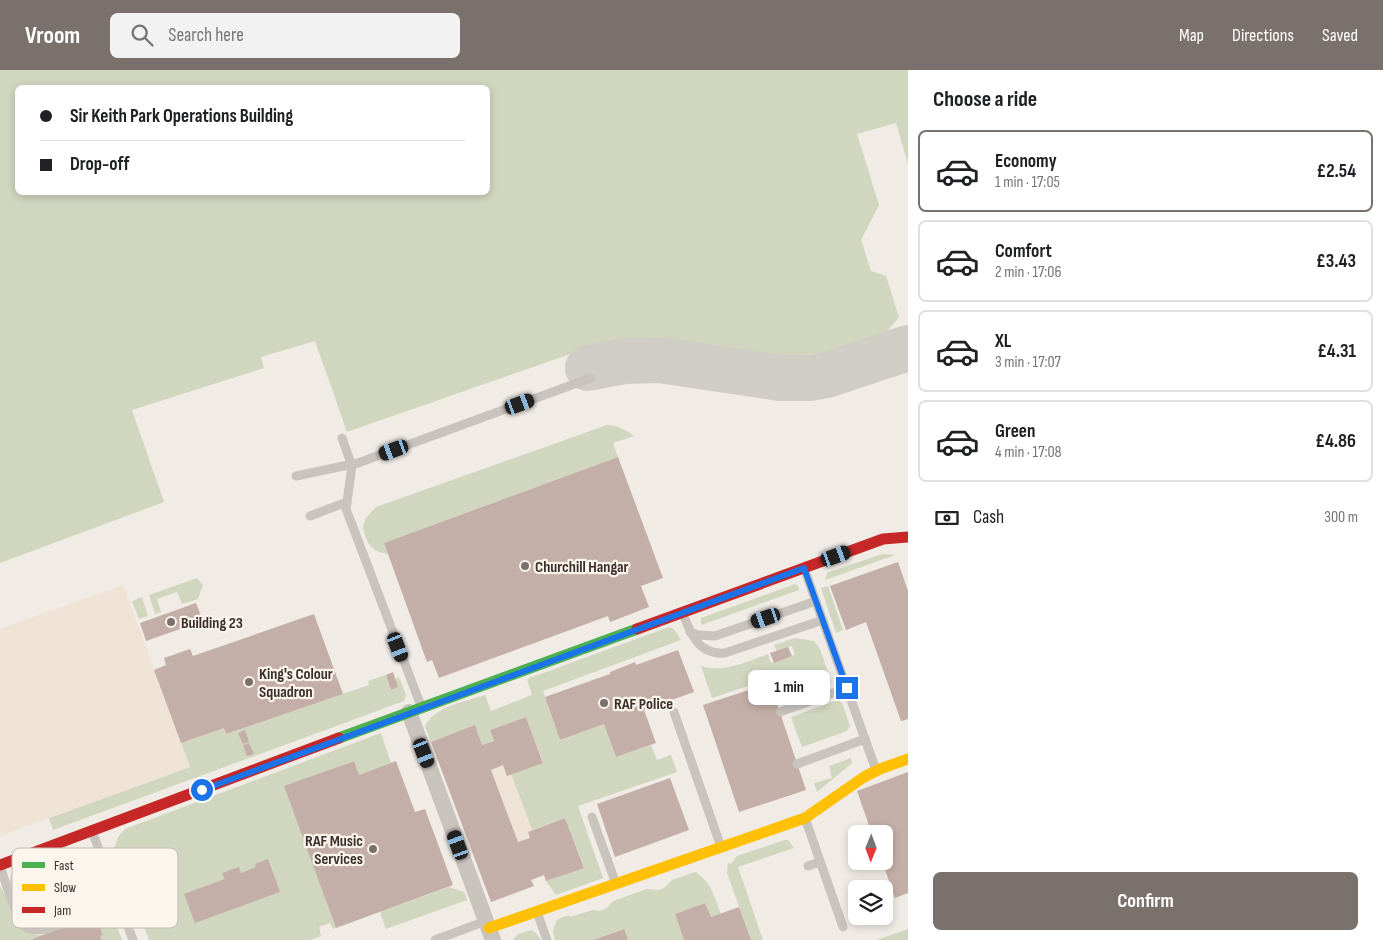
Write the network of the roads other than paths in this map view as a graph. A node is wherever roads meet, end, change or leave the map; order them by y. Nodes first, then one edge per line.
1 (592, 378) dead end
2 (342, 438) dead end
3 (352, 466) junction
4 (296, 476) dead end
5 (347, 502) junction
6 (310, 516) dead end
7 (908, 536) edge
8 (803, 563) junction
9 (816, 600) junction
10 (682, 612) junction
11 (823, 620) junction
12 (690, 632) junction
13 (847, 688) junction
14 (415, 710) junction
15 (674, 712) dead end
16 (780, 712) dead end
17 (866, 739) junction
18 (908, 759) edge
19 (797, 764) dead end
20 (876, 770) junction
21 (592, 817) dead end
22 (805, 818) junction
23 (91, 830) junction
24 (722, 847) junction
25 (46, 848) edge
26 (98, 848) edge
27 (12, 861) edge
28 (820, 862) junction
29 (0, 866) edge
30 (808, 866) dead end
31 (616, 884) junction
32 (12, 901) edge
33 (537, 912) junction
34 (844, 927) dead end
35 (30, 928) edge
36 (50, 928) edge
37 (128, 928) edge
38 (490, 930) edge
39 (133, 940) edge
40 (435, 940) edge
41 (547, 940) edge

1 - 3 lane
2 - 3 lane
3 - 4 lane
3 - 5 lane
5 - 6 lane
5 - 14 lane
7 - 8 street
8 - 9 lane
8 - 10 street
9 - 11 lane
9 - 12 lane
10 - 12 lane
10 - 14 street
11 - 12 lane
11 - 13 lane
13 - 16 lane
13 - 17 lane
14 - 23 street
14 - 38 street
15 - 24 lane
17 - 19 lane
17 - 20 lane
18 - 20 street
20 - 22 street
21 - 31 lane
22 - 24 street
22 - 28 lane
23 - 25 street
23 - 26 lane
24 - 31 street
27 - 29 street
28 - 30 lane
28 - 34 lane
29 - 32 lane
31 - 33 street
33 - 38 street
33 - 41 lane
35 - 36 lane
37 - 39 lane
38 - 40 lane

